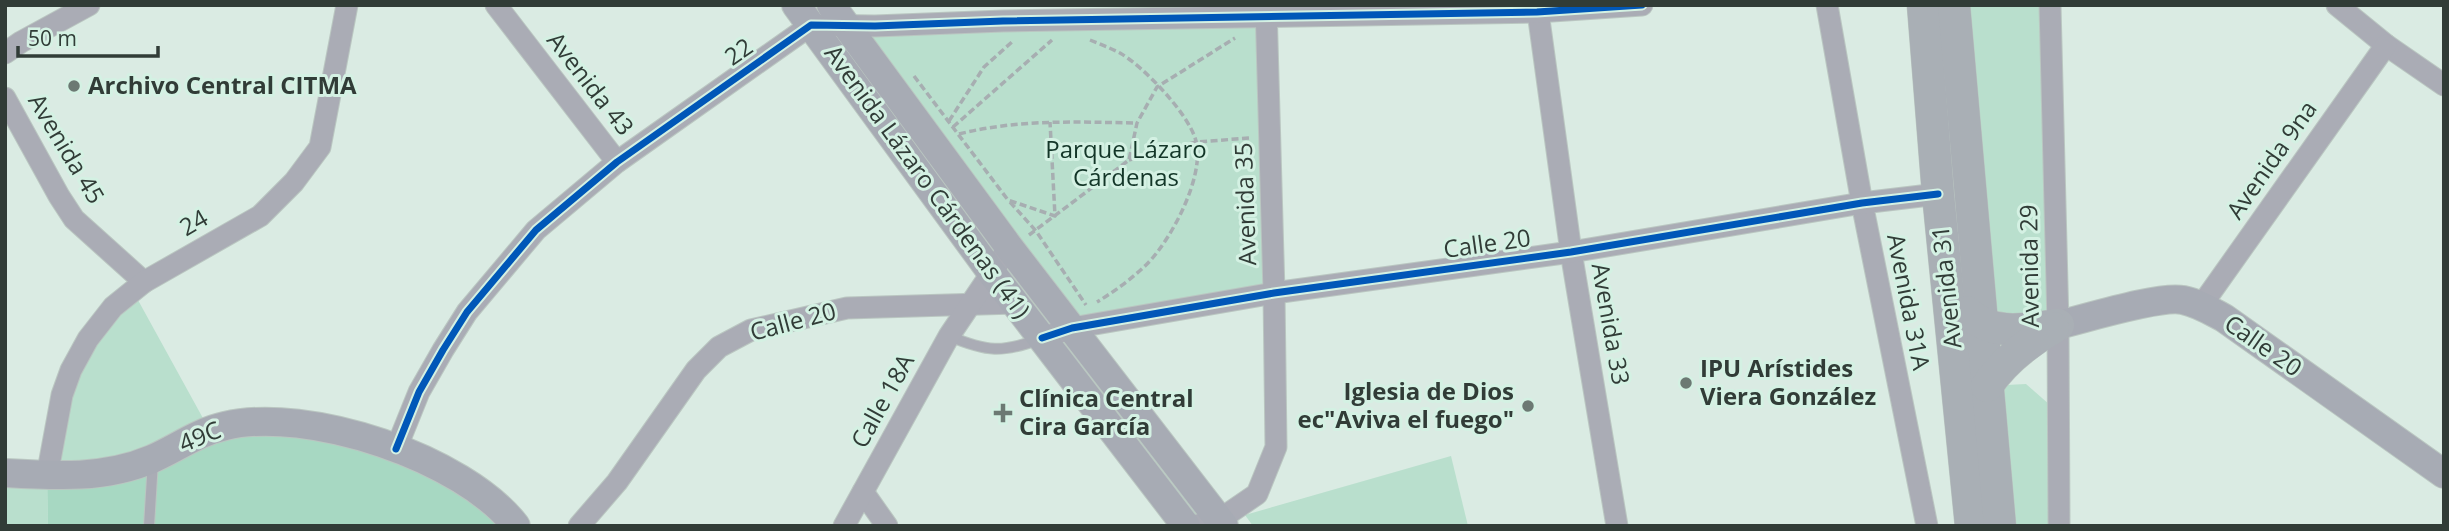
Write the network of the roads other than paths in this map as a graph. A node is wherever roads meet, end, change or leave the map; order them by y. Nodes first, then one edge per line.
1 (89, 5) edge
2 (347, 5) edge
3 (496, 5) edge
4 (1642, 5) edge
5 (1827, 5) edge
6 (1923, 5) edge
7 (1954, 5) edge
8 (2050, 5) edge
9 (2337, 5) edge
10 (1537, 9) edge
11 (1266, 12) edge
12 (1003, 13) edge
13 (804, 15) edge
14 (839, 15) edge
15 (2386, 45) junction
16 (5, 53) edge
17 (2444, 85) edge
18 (5, 98) edge
19 (617, 162) junction
20 (1938, 194) junction
21 (1862, 204) junction
22 (1009, 247) junction
23 (1571, 251) junction
24 (991, 272) junction
25 (144, 282) junction
26 (1962, 286) junction
27 (1275, 293) junction
28 (1015, 303) junction
29 (970, 304) junction
30 (2201, 306) junction
31 (1069, 325) junction
32 (1981, 325) junction
33 (2058, 325) junction
34 (949, 336) junction
35 (1042, 338) junction
36 (1987, 386) junction
37 (396, 449) junction
38 (153, 458) junction
39 (5, 473) edge
40 (2444, 474) edge
41 (47, 476) junction
42 (863, 492) junction
43 (1212, 524) edge
44 (149, 526) edge
45 (516, 526) edge
46 (579, 526) edge
47 (844, 526) edge
48 (887, 526) edge
49 (1186, 526) edge
50 (1617, 526) edge
51 (1927, 526) edge
52 (1971, 526) edge
53 (2000, 526) edge
54 (2059, 526) edge

1 - 16 street
2 - 25 street, 24
3 - 19 street, Avenida 43
4 - 10 street
5 - 21 street, Avenida 31A
6 - 20 main road, Avenida 31
7 - 26 main road, Avenida 31
8 - 33 street, Avenida 29
9 - 15 street
10 - 11 street
10 - 23 street, Avenida 33
11 - 12 street
11 - 27 street, Avenida 35
12 - 14 street
13 - 14 street
13 - 19 street, 22
13 - 24 main road, Avenida Lázaro Cárdenas (41)
14 - 22 main road, Avenida Lázaro Cárdenas (41)
15 - 17 street
15 - 30 street, Avenida 9na
18 - 25 street, Avenida 45
19 - 37 street, 22
20 - 21 street, Calle 20
20 - 26 main road, Avenida 31
21 - 23 street, Calle 20
21 - 51 street, Avenida 31A
22 - 24 street
22 - 31 main road, Avenida Lázaro Cárdenas (41)
23 - 27 street, Calle 20
23 - 50 street, Avenida 33
24 - 28 main road, Avenida Lázaro Cárdenas (41)
24 - 29 street
25 - 41 street, 24
26 - 32 main road, Avenida 31
26 - 33 main road
26 - 52 main road, Avenida 31
27 - 31 street, Calle 20
27 - 43 street, Avenida 35
28 - 29 street, Calle 20
28 - 35 main road, Avenida Lázaro Cárdenas (41)
29 - 34 street, Calle 18A
29 - 46 street, Calle 20
30 - 33 main road, Calle 20
30 - 40 main road, Calle 20
31 - 35 street, Calle 20
31 - 43 main road, Avenida Lázaro Cárdenas (41)
32 - 33 main road
32 - 36 main road, Avenida 31
33 - 36 main road
33 - 54 street, Avenida 29
34 - 35 lane
34 - 42 street, Calle 18A
35 - 49 main road, Avenida Lázaro Cárdenas (41)
36 - 53 main road, Avenida 31
37 - 38 main road, 49C
37 - 45 main road, 49C
38 - 41 main road, 49C
38 - 44 lane
39 - 41 main road, 49C
42 - 47 street, Calle 18A
42 - 48 street

